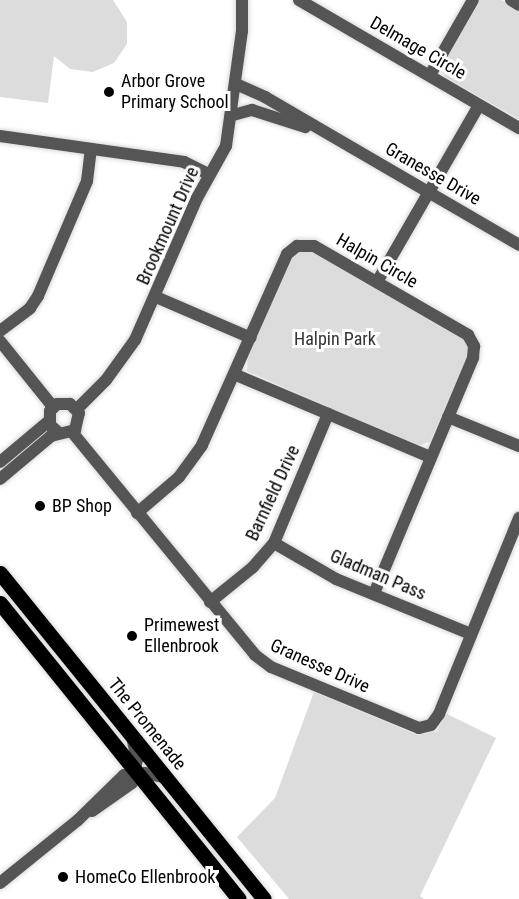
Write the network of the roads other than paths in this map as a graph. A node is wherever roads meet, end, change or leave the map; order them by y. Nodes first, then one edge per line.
1 (242, 0) edge
2 (299, 0) edge
3 (473, 0) edge
4 (511, 0) edge
5 (519, 4) edge
6 (430, 75) junction
7 (236, 84) junction
8 (479, 105) junction
9 (233, 114) junction
10 (519, 128) edge
11 (328, 135) junction
12 (0, 136) edge
13 (91, 149) junction
14 (209, 174) junction
15 (428, 191) junction
16 (519, 245) edge
17 (377, 282) junction
18 (156, 297) junction
19 (0, 331) edge
20 (251, 338) junction
21 (0, 341) edge
22 (236, 375) junction
23 (54, 407) junction
24 (77, 409) junction
25 (328, 414) junction
26 (448, 417) junction
27 (49, 421) junction
28 (65, 433) junction
29 (519, 446) edge
30 (430, 457) junction
31 (0, 462) edge
32 (0, 479) edge
33 (137, 513) junction
34 (519, 518) edge
35 (274, 543) junction
36 (0, 573) edge
37 (374, 594) junction
38 (210, 602) junction
39 (0, 603) edge
40 (471, 634) junction
41 (130, 734) junction
42 (136, 772) junction
43 (166, 778) junction
44 (0, 883) edge
45 (239, 899) edge
46 (264, 899) edge

1 - 7 street, Brookmount Drive
2 - 6 street, Delmage Circle
3 - 6 street
4 - 5 street
6 - 8 street, Delmage Circle
7 - 9 street, Brookmount Drive
7 - 11 street, Granesse Drive
8 - 10 street, Delmage Circle
8 - 15 street
9 - 11 street, Granesse Drive
9 - 14 street, Brookmount Drive
11 - 15 street, Granesse Drive
12 - 13 street
13 - 14 street
13 - 19 street
14 - 18 street, Brookmount Drive
15 - 16 street, Granesse Drive
15 - 17 street
17 - 20 street, Halpin Circle
17 - 26 street, Halpin Circle
18 - 20 street
18 - 24 street, Brookmount Drive
20 - 22 street, Halpin Circle
21 - 23 street
22 - 25 street
22 - 33 street, Halpin Circle
23 - 24 street
23 - 27 street
24 - 28 street
25 - 30 street
25 - 35 street, Barnfield Drive
26 - 29 street
26 - 30 street, Halpin Circle
27 - 28 street
27 - 31 street
28 - 32 street
28 - 33 street, Granesse Drive
30 - 37 street, Halpin Circle
33 - 38 street, Granesse Drive
34 - 40 street, Granesse Drive
35 - 37 street, Gladman Pass
35 - 38 street, Barnfield Drive
36 - 41 main road, The Promenade
37 - 40 street, Gladman Pass
38 - 40 street, Granesse Drive
39 - 42 main road
41 - 42 street
41 - 43 main road, The Promenade
42 - 43 street
42 - 44 street
42 - 45 main road
43 - 46 main road, The Promenade

